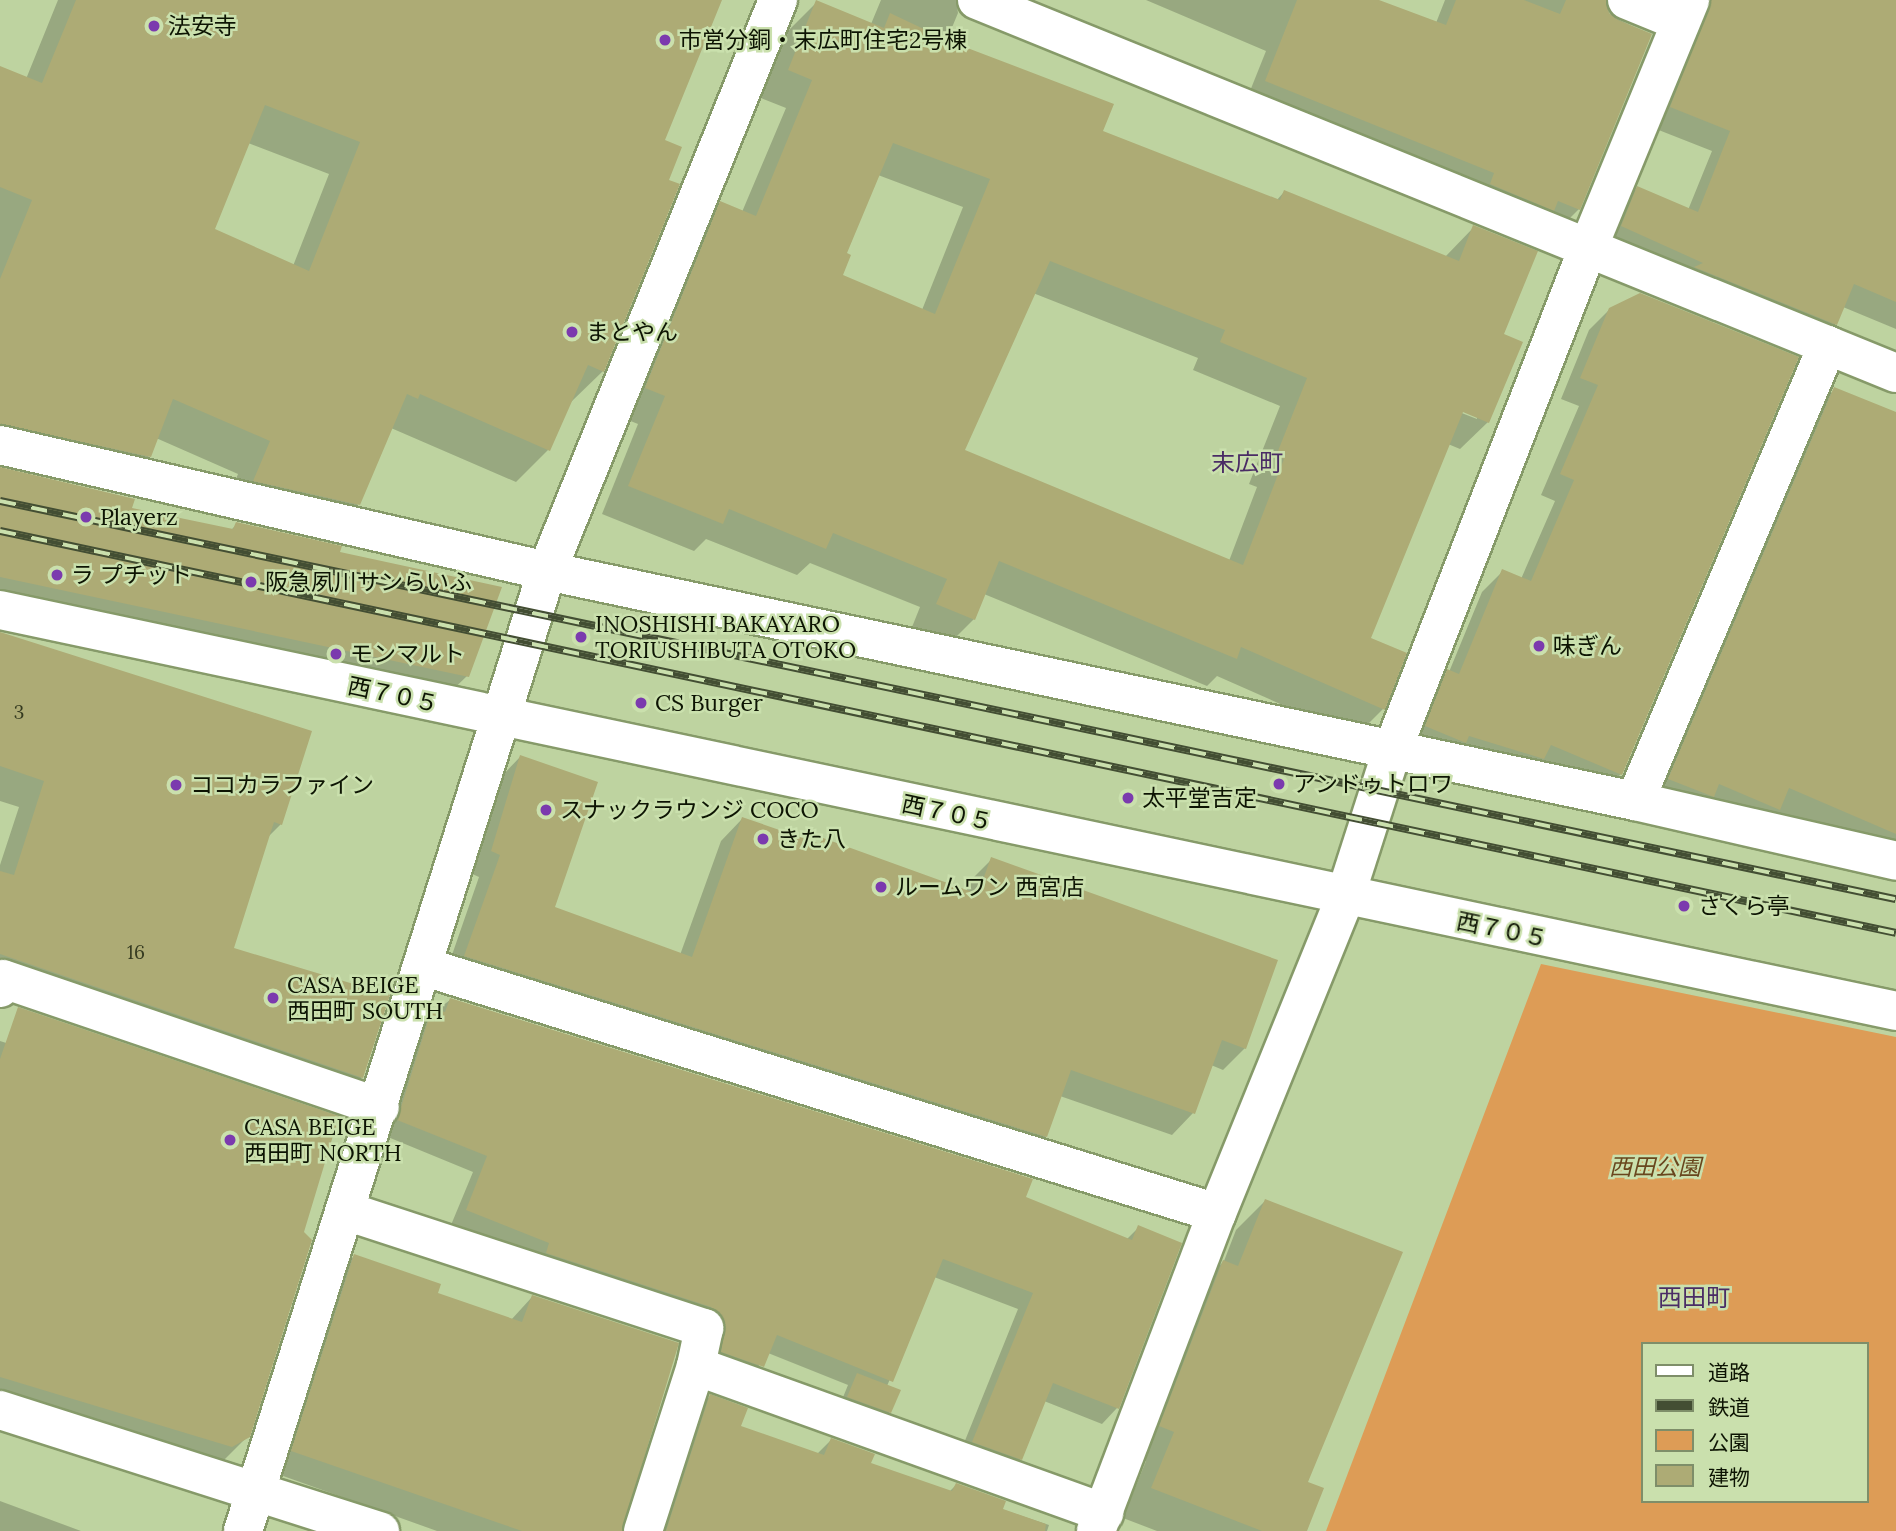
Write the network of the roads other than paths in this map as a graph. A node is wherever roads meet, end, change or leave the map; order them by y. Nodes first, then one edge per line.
1 (778, 0) edge
2 (977, 0) edge
3 (1627, 0) edge
4 (1686, 11) edge
5 (1588, 248) junction
6 (1828, 345) junction
7 (1896, 373) edge
8 (0, 445) edge
9 (547, 571) junction
10 (0, 610) edge
11 (498, 717) junction
12 (1392, 751) junction
13 (1635, 801) junction
14 (1896, 861) edge
15 (1345, 897) junction
16 (425, 967) junction
17 (0, 988) edge
18 (1896, 1011) edge
19 (380, 1107) junction
20 (346, 1211) junction
21 (1217, 1213) junction
22 (696, 1366) junction
23 (0, 1410) edge
24 (254, 1492) junction
25 (1100, 1522) edge
26 (243, 1531) edge
27 (380, 1531) edge
28 (643, 1531) edge

1 - 9 street
2 - 5 street
3 - 4 street
4 - 5 street
5 - 6 street
5 - 12 street
6 - 7 street
6 - 13 street
8 - 9 street
9 - 11 street
9 - 12 street
10 - 11 street, 西７０５
11 - 15 street, 西７０５
11 - 16 street
12 - 13 street
12 - 15 street
13 - 14 street
15 - 18 street, 西７０５
15 - 21 street
16 - 19 street
16 - 21 street
17 - 19 street
19 - 20 street
20 - 22 street
20 - 24 street
21 - 25 street
22 - 25 street
22 - 28 street
23 - 24 street
24 - 26 street
24 - 27 street

